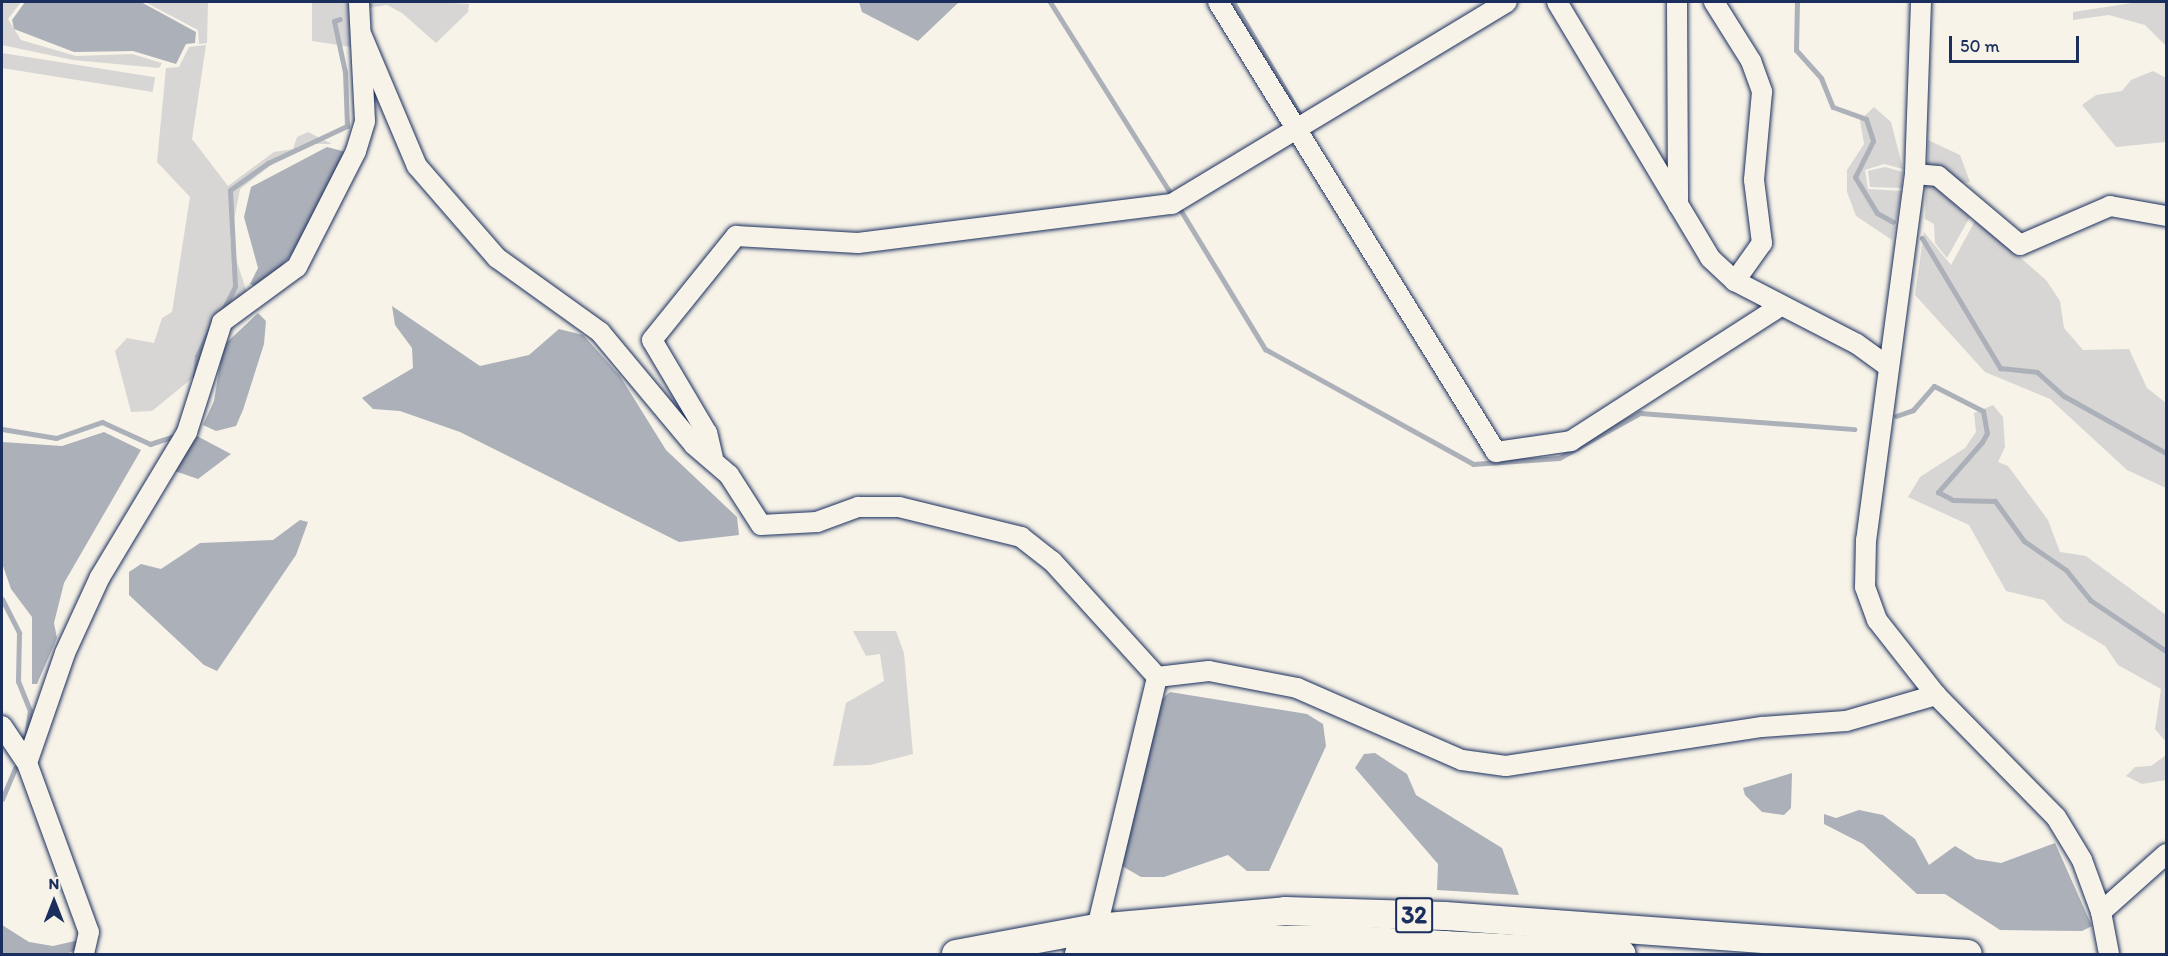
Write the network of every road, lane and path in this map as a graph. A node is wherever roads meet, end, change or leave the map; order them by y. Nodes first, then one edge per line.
1 (359, 2) edge
2 (1218, 2) edge
3 (1507, 2) edge
4 (1557, 2) edge
5 (1677, 2) edge
6 (1714, 2) edge
7 (1921, 2) edge
8 (362, 36) junction
9 (1297, 129) junction
10 (1915, 174) junction
11 (1678, 205) junction
12 (2166, 216) edge
13 (1735, 281) junction
14 (1779, 308) junction
15 (1889, 367) junction
16 (713, 458) junction
17 (1157, 677) junction
18 (1936, 695) junction
19 (2, 726) edge
20 (27, 763) junction
21 (2166, 854) edge
22 (2101, 912) junction
23 (1089, 947) edge
24 (1764, 947) edge
25 (84, 954) edge
26 (956, 954) edge
27 (1622, 954) edge
28 (1968, 954) edge
29 (2109, 954) edge

1 - 8 street
2 - 9 street
3 - 9 street
4 - 11 street
5 - 11 street
6 - 13 street
7 - 10 street
8 - 16 street
8 - 20 street
9 - 14 street
9 - 16 street
10 - 12 street
10 - 15 street
11 - 13 street
13 - 14 street
14 - 15 street
15 - 18 street
16 - 17 street
17 - 18 street
17 - 23 street
18 - 22 street
19 - 20 street
20 - 25 street
21 - 22 street
22 - 29 street
23 - 24 highway, 32
23 - 26 highway, 32
23 - 27 highway, 32
24 - 28 highway, 32

